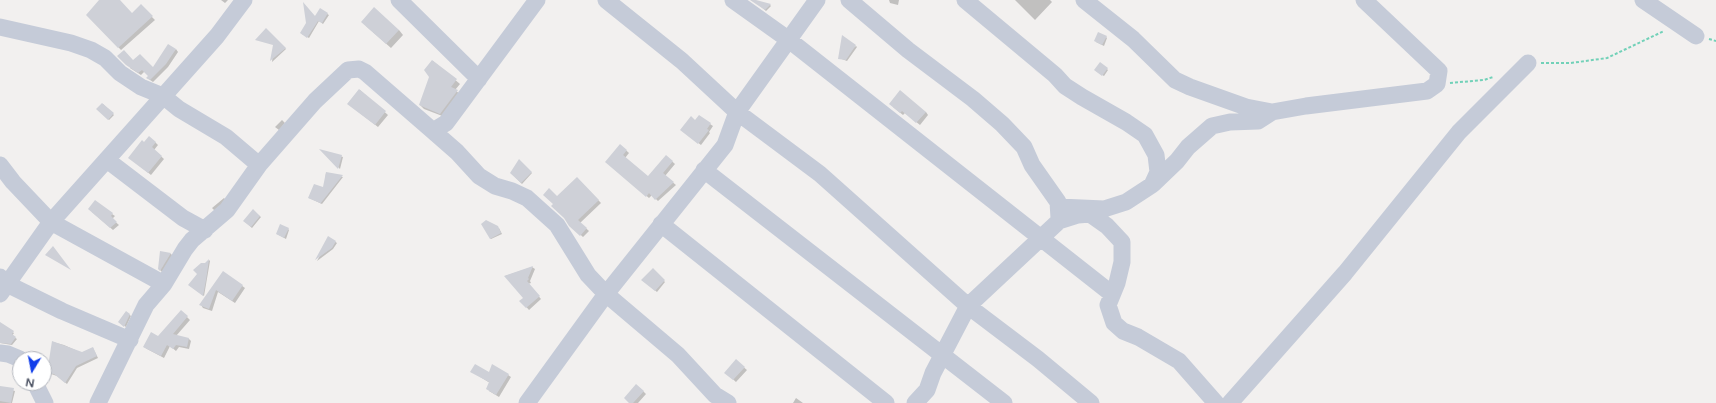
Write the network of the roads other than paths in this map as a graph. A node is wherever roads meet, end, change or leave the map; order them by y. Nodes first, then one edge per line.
1 (244, 0) edge
2 (399, 0) edge
3 (537, 0) edge
4 (606, 0) edge
5 (733, 0) edge
6 (817, 0) edge
7 (848, 0) edge
8 (965, 0) edge
9 (1084, 0) edge
10 (1364, 0) edge
11 (1643, 0) edge
12 (0, 27) edge
13 (1696, 36) road end
14 (789, 40) junction
15 (1528, 63) road end
16 (479, 79) junction
17 (163, 96) junction
18 (737, 112) junction
19 (1272, 112) junction
20 (433, 131) junction
21 (107, 160) junction
22 (0, 165) edge
23 (259, 165) junction
24 (704, 170) junction
25 (1152, 185) junction
26 (1059, 214) junction
27 (51, 222) junction
28 (661, 224) junction
29 (205, 230) junction
30 (1041, 238) junction
31 (164, 284) junction
32 (2, 285) edge
33 (606, 294) junction
34 (1112, 294) junction
35 (968, 306) junction
36 (130, 340) junction
37 (0, 353) edge
38 (942, 355) junction
39 (12, 356) edge
40 (39, 391) edge
41 (45, 403) edge
42 (98, 403) edge
43 (527, 403) edge
44 (728, 403) edge
45 (886, 403) edge
46 (915, 403) edge
47 (1004, 403) edge
48 (1091, 403) edge
49 (1216, 403) edge
50 (1230, 403) edge

1 - 17 street
2 - 16 street
3 - 16 street
4 - 18 street
5 - 14 street
6 - 14 street
7 - 26 street
8 - 25 street
9 - 19 street
10 - 19 street
11 - 13 street
12 - 17 street
14 - 18 street
14 - 30 street
15 - 50 street
16 - 20 street
17 - 21 street
17 - 23 street
18 - 24 street
18 - 35 street
19 - 25 street
20 - 23 street
20 - 33 street
21 - 27 street
21 - 29 street
22 - 27 street
23 - 29 street
24 - 28 street
24 - 38 street
25 - 26 street
26 - 30 street
26 - 34 street
27 - 31 street
27 - 32 street
28 - 33 street
28 - 45 street
29 - 31 street
30 - 34 street
30 - 35 street
31 - 36 street
32 - 36 street
33 - 43 street
33 - 44 street
34 - 49 street
35 - 38 street
35 - 48 street
36 - 42 street
37 - 39 street
38 - 46 street
38 - 47 street
40 - 41 street

